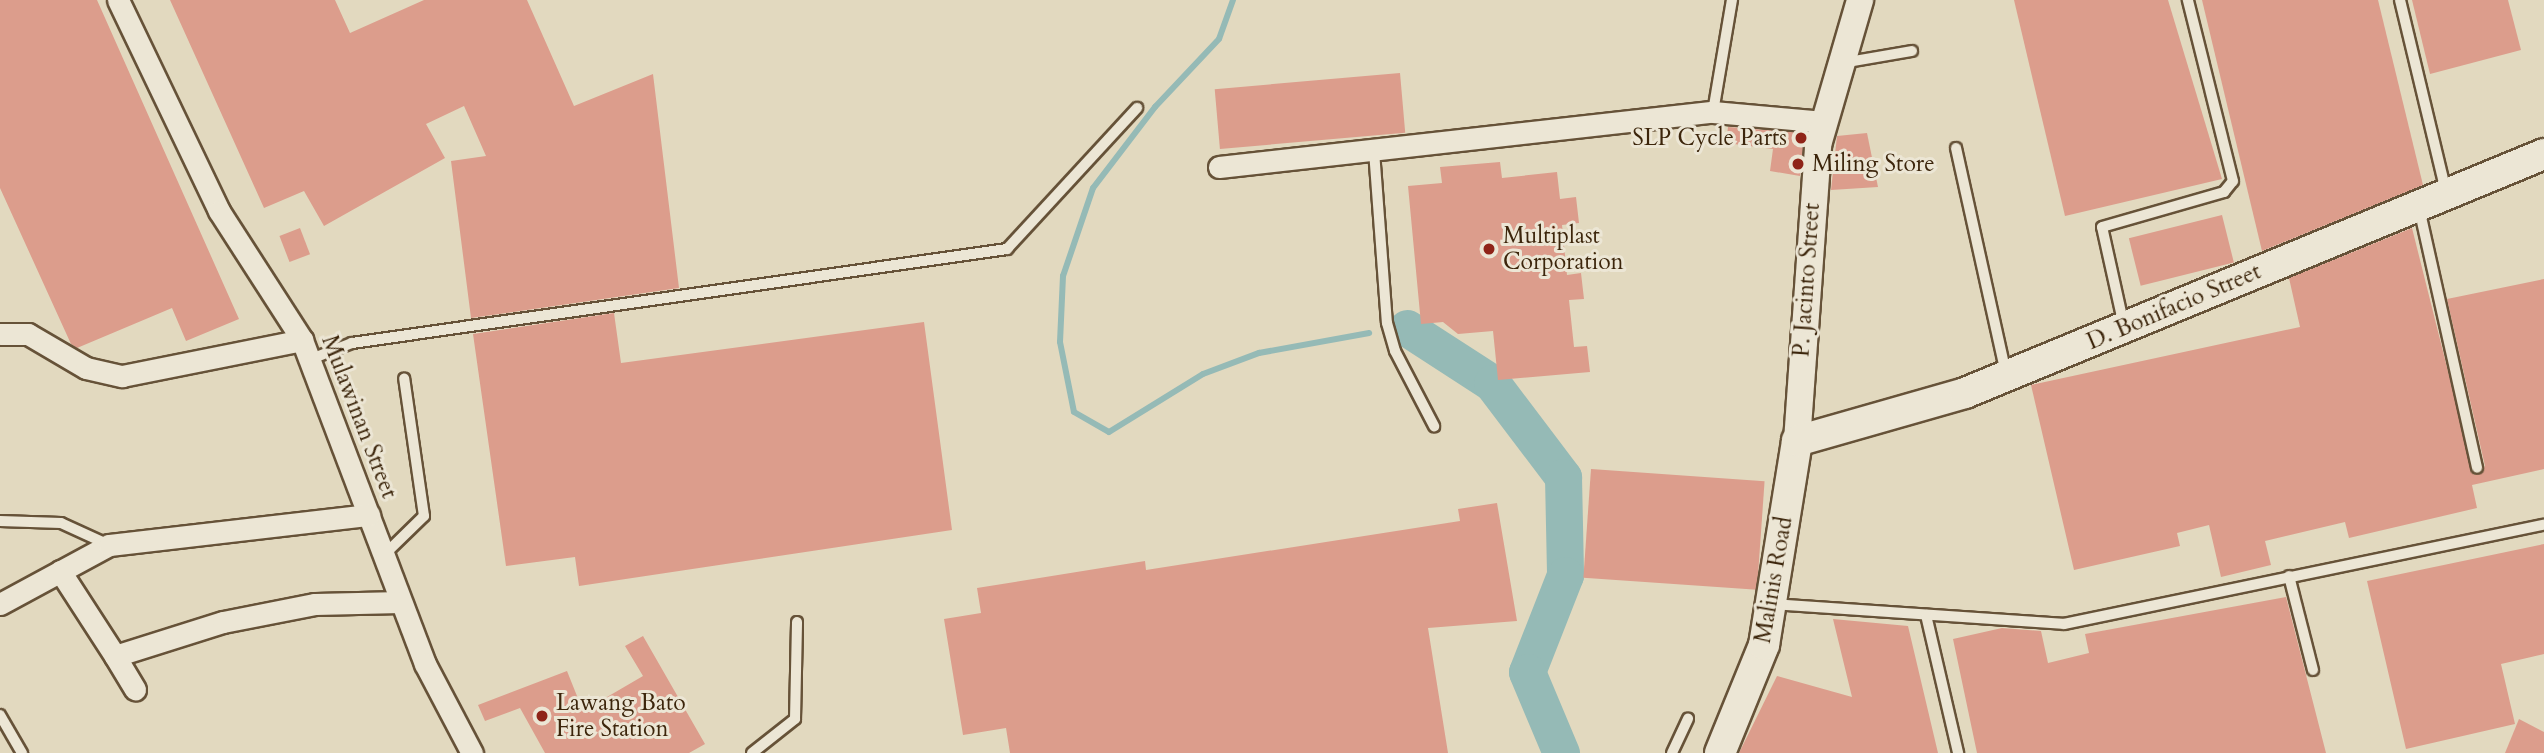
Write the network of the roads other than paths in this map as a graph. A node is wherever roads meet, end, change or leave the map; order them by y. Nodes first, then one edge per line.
1 (118, 0) edge
2 (1732, 0) edge
3 (1860, 0) edge
4 (2188, 0) edge
5 (2400, 0) edge
6 (1912, 51) dead end
7 (1842, 63) junction
8 (1136, 108) dead end
9 (1713, 112) junction
10 (1824, 122) junction
11 (1956, 148) dead end
12 (1374, 151) junction
13 (2544, 154) edge
14 (1219, 167) dead end
15 (2447, 194) junction
16 (2419, 205) junction
17 (2124, 328) junction
18 (0, 334) edge
19 (306, 349) junction
20 (2006, 377) junction
21 (404, 378) dead end
22 (1434, 426) dead end
23 (1797, 441) junction
24 (2477, 468) dead end
25 (369, 515) junction
26 (0, 521) edge
27 (2544, 525) edge
28 (108, 545) junction
29 (384, 555) junction
30 (60, 570) junction
31 (2289, 576) junction
32 (401, 601) junction
33 (0, 604) edge
34 (1773, 604) junction
35 (1926, 615) junction
36 (797, 622) dead end
37 (115, 656) junction
38 (2313, 670) dead end
39 (135, 689) dead end
40 (0, 715) edge
41 (1688, 719) dead end
42 (22, 753) edge
43 (472, 753) edge
44 (752, 753) edge
45 (1672, 753) edge
46 (1720, 753) edge
47 (1958, 753) edge

1 - 19 street, Mulawinan Street
2 - 9 lane
3 - 7 street, P. Jacinto Street
4 - 17 lane
5 - 15 lane
6 - 7 lane
7 - 10 street, P. Jacinto Street
8 - 19 lane
9 - 10 street
9 - 12 street
10 - 23 street, P. Jacinto Street
11 - 20 lane
12 - 14 street
12 - 22 lane
13 - 15 main road, D. Bonifacio Street
15 - 16 main road, D. Bonifacio Street
16 - 17 main road, D. Bonifacio Street
16 - 24 lane
17 - 20 main road, D. Bonifacio Street
18 - 19 street
19 - 25 street, Mulawinan Street
20 - 23 main road, D. Bonifacio Street
21 - 29 lane
23 - 34 main road, Malinis Road
25 - 28 street
25 - 29 street, Mulawinan Street
26 - 28 lane
27 - 31 lane
28 - 30 street
29 - 32 street, Mulawinan Street
30 - 33 street
30 - 37 street
31 - 35 lane
31 - 38 lane
32 - 37 street
32 - 43 street, Mulawinan Street
34 - 35 lane
34 - 46 main road, Malinis Road
35 - 47 lane
36 - 44 lane
37 - 39 street
40 - 42 lane
41 - 45 lane

